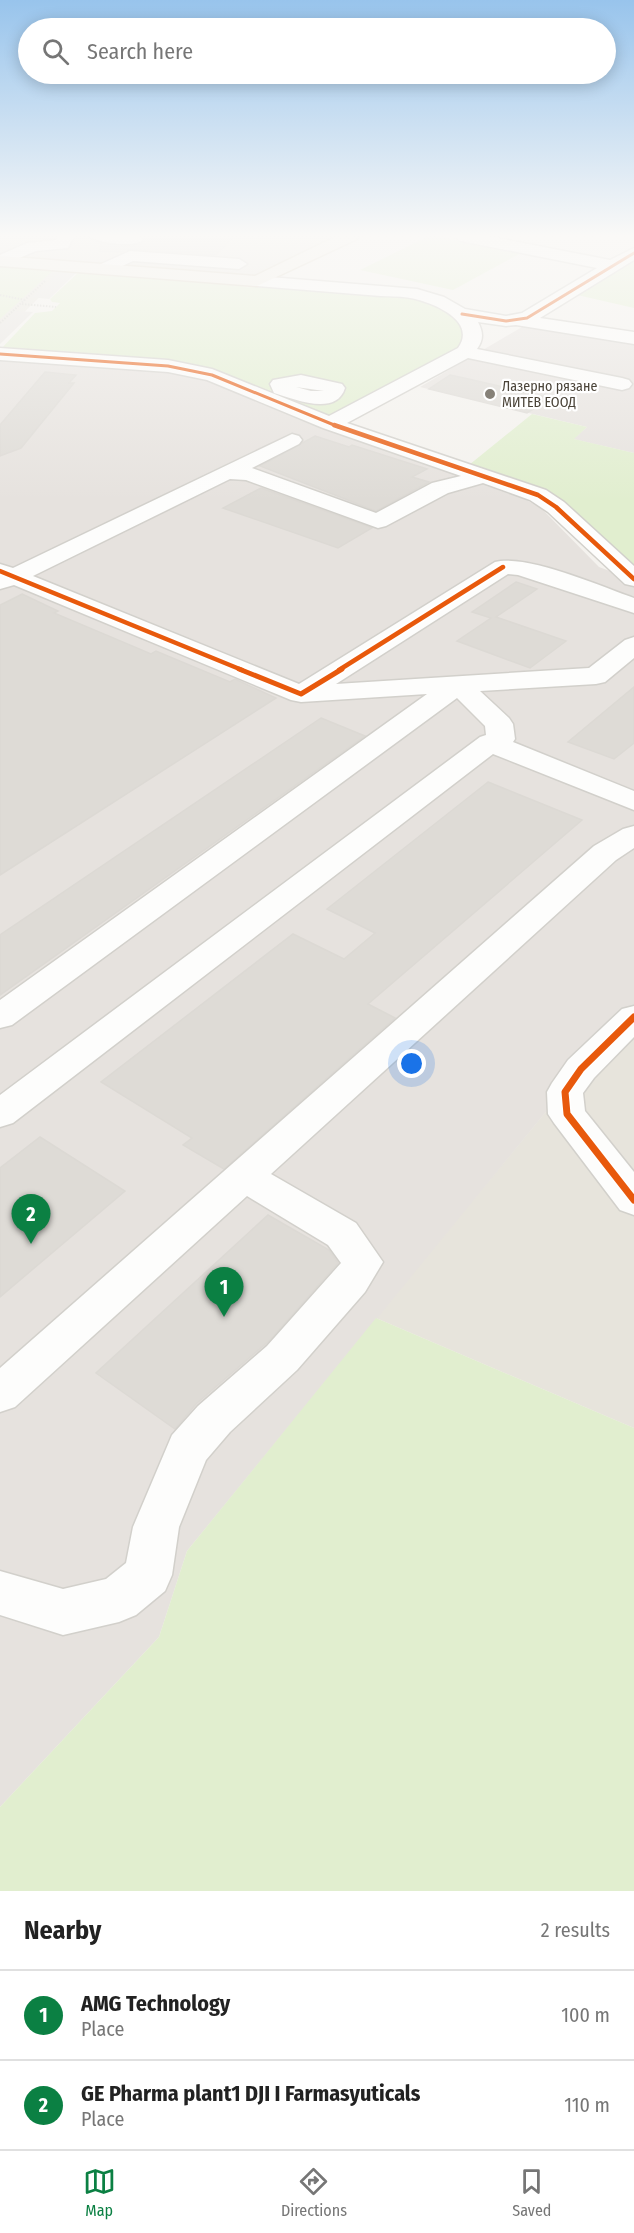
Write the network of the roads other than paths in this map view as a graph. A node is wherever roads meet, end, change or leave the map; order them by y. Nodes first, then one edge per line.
1 (470, 324) edge
2 (545, 324) edge
3 (634, 338) edge
4 (465, 352) junction
5 (0, 354) edge
6 (212, 375) junction
7 (280, 384) junction
8 (622, 384) dead end
9 (306, 405) junction
10 (330, 424) junction
11 (292, 440) dead end
12 (228, 472) junction
13 (486, 476) junction
14 (4, 576) edge
15 (634, 579) edge
16 (634, 606) edge
17 (634, 645) edge
18 (458, 684) junction
19 (301, 694) junction
20 (490, 743) junction
21 (634, 801) edge
22 (628, 844) edge
23 (0, 1017) edge
24 (634, 1017) edge
25 (0, 1114) edge
26 (244, 1176) junction
27 (634, 1200) edge
28 (0, 1394) edge
29 (0, 1593) edge

1 - 4 street
2 - 3 street
4 - 8 street
4 - 10 street
5 - 6 street
6 - 7 street
6 - 9 street
7 - 9 street
7 - 9 street
9 - 10 street
10 - 13 street
11 - 12 street
12 - 13 street
12 - 14 street
13 - 15 street
14 - 19 street
16 - 19 street
17 - 18 street
18 - 19 street
18 - 20 street
18 - 23 street
20 - 21 street
20 - 25 street
22 - 26 street
24 - 27 street
26 - 28 street
26 - 29 street

